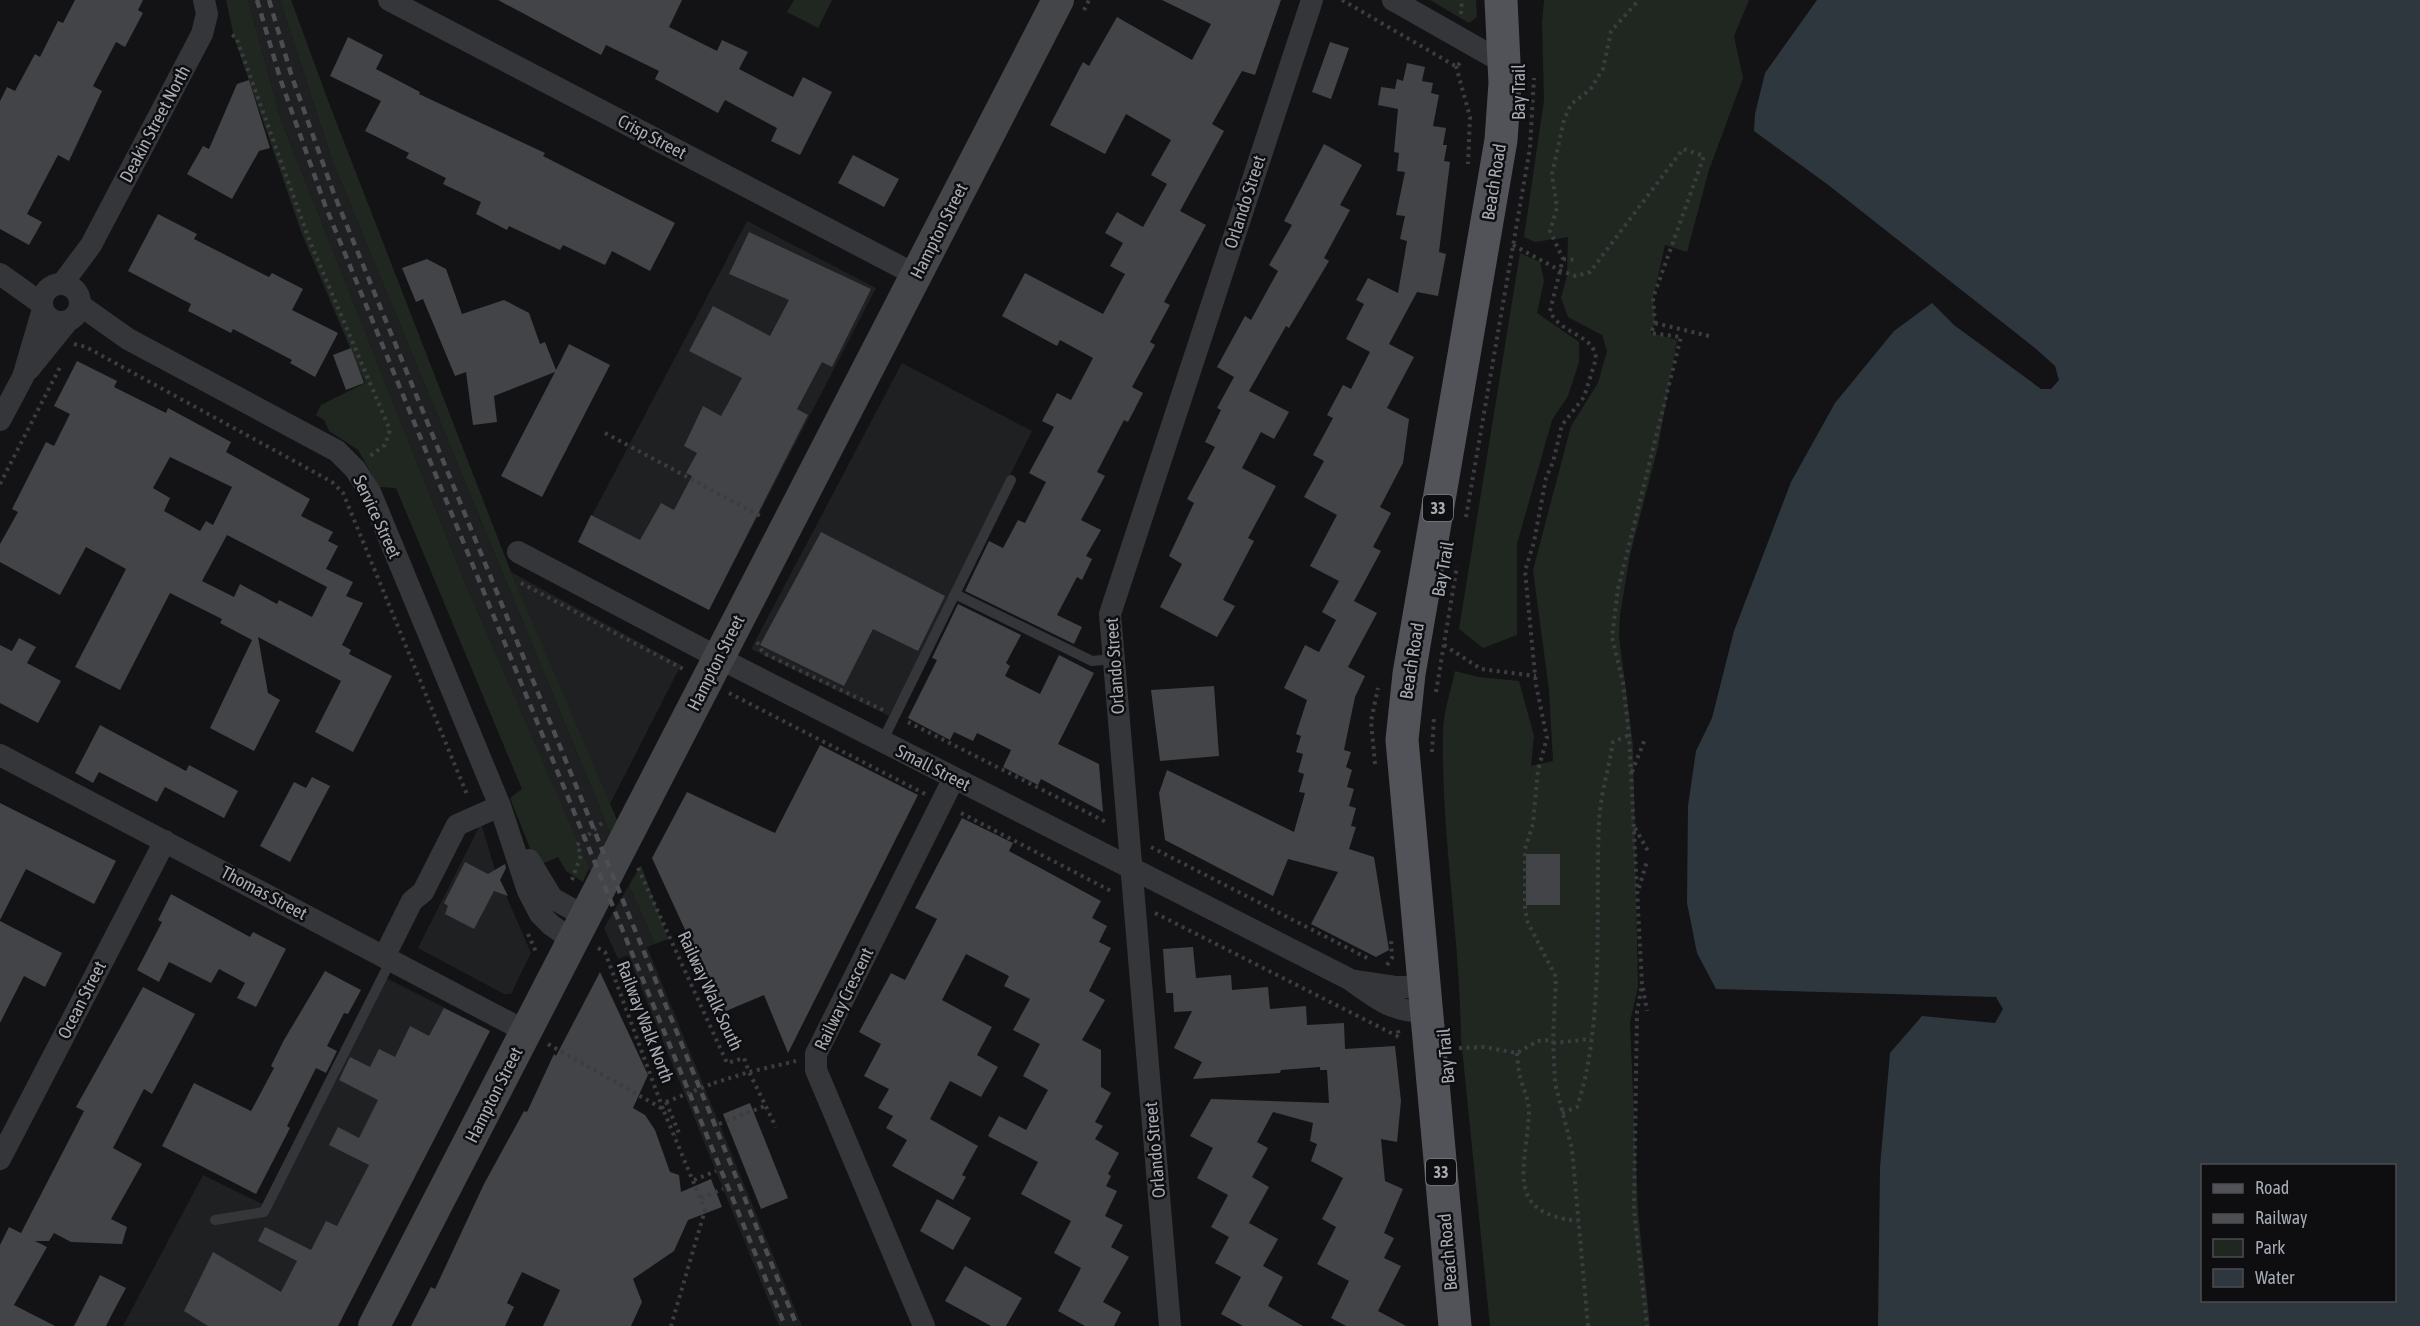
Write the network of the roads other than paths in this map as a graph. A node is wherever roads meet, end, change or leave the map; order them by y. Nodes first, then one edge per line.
1 (204, 0) edge
2 (389, 0) edge
3 (1312, 0) edge
4 (1393, 0) edge
5 (1501, 0) edge
6 (1068, 10) edge
7 (1504, 63) junction
8 (0, 273) edge
9 (916, 275) junction
10 (62, 303) junction
11 (0, 420) edge
12 (1011, 480) dead end
13 (518, 552) dead end
14 (955, 594) junction
15 (1113, 659) junction
16 (713, 670) junction
17 (882, 742) junction
18 (0, 755) edge
19 (954, 778) junction
20 (500, 806) junction
21 (165, 841) junction
22 (1132, 868) junction
23 (586, 935) junction
24 (388, 958) junction
25 (1411, 999) junction
26 (527, 1032) junction
27 (0, 1159) edge
28 (215, 1220) dead end
29 (374, 1326) edge
30 (924, 1326) edge
31 (1170, 1326) edge
32 (1455, 1326) edge

1 - 10 street, Deakin Street North
2 - 9 street, Crisp Street
3 - 15 street, Orlando Street
4 - 7 street
5 - 7 main road, Beach Road / 33
6 - 9 main road, Hampton Street
7 - 25 main road, Beach Road / 33
8 - 10 street, Service Street
9 - 16 main road, Hampton Street
10 - 11 street, Deakin Street North
10 - 20 street, Service Street
12 - 14 lane
13 - 16 street, Small Street
14 - 15 lane
14 - 17 lane
15 - 22 street, Orlando Street
16 - 17 street, Small Street
16 - 23 main road, Hampton Street
17 - 19 street, Small Street
18 - 21 street, Thomas Street
19 - 22 street, Small Street
19 - 30 street, Railway Crescent
20 - 23 street, Service Street
20 - 24 street
21 - 24 street, Thomas Street
21 - 27 street, Ocean Street
22 - 25 street, Small Street
22 - 31 street, Orlando Street
23 - 26 main road, Hampton Street
24 - 26 street, Thomas Street
24 - 28 lane
25 - 32 main road, Beach Road / 33
26 - 29 main road, Hampton Street

